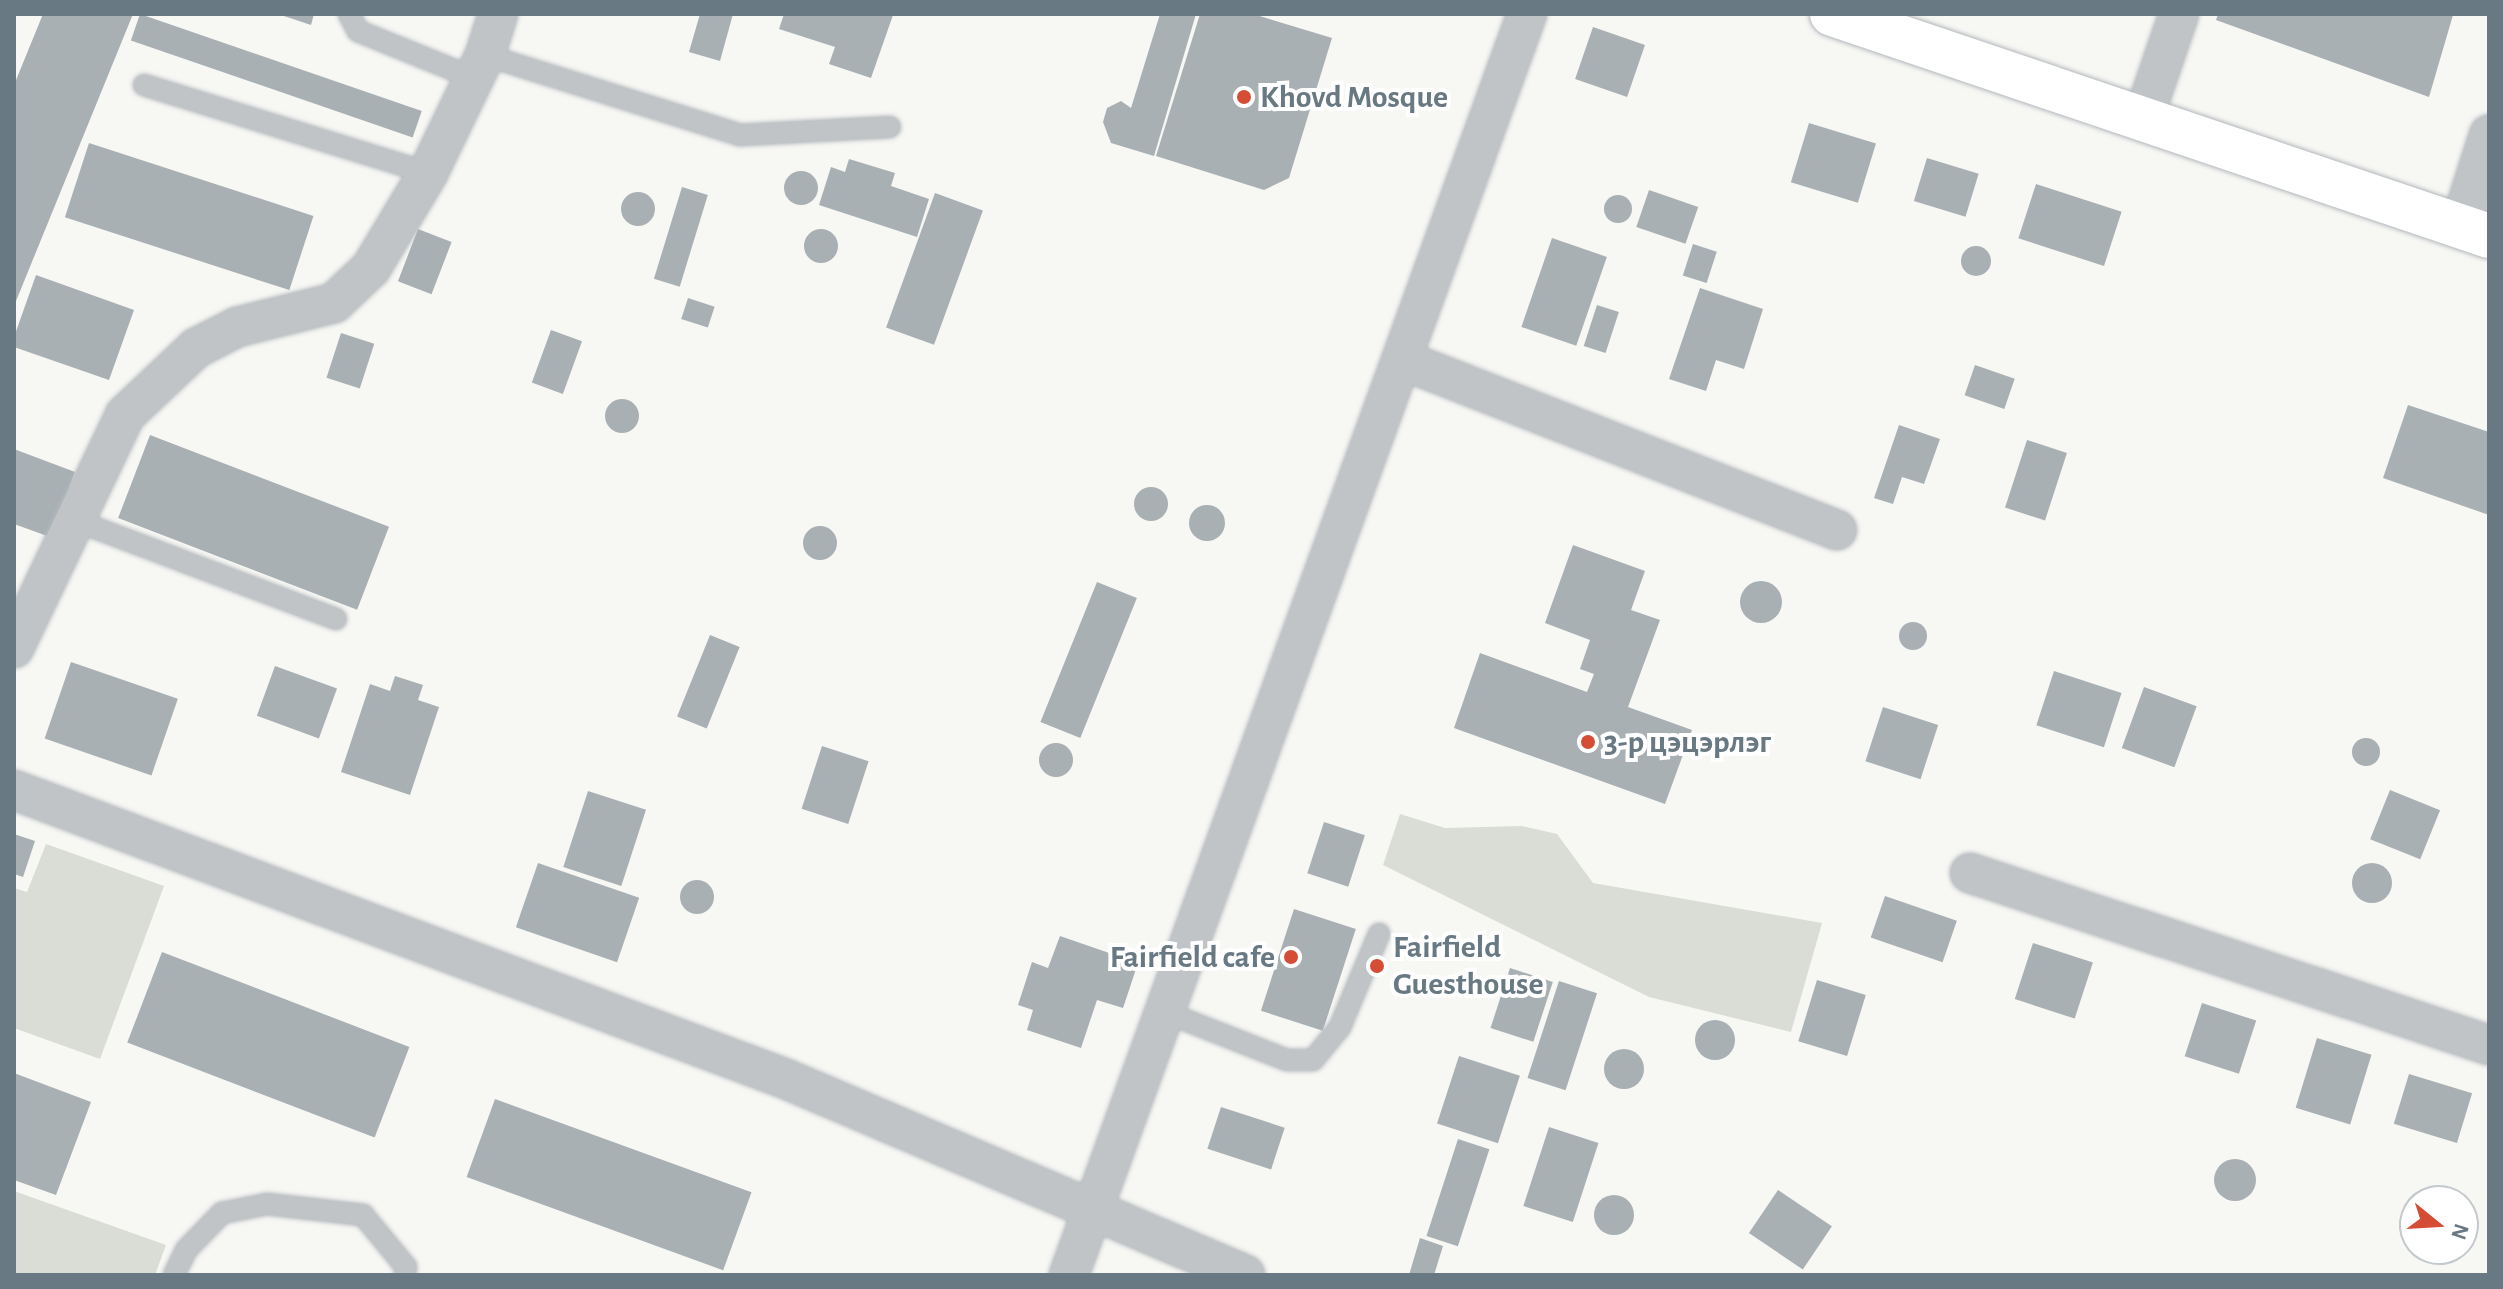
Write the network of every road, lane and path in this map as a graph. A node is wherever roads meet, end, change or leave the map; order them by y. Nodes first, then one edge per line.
1 (349, 14) edge
2 (498, 14) edge
3 (1527, 14) edge
4 (1832, 14) edge
5 (2179, 14) edge
6 (480, 66) junction
7 (144, 85) dead end
8 (2143, 119) junction
9 (890, 127) dead end
10 (2489, 135) edge
11 (428, 173) junction
12 (2474, 231) edge
13 (1403, 360) junction
14 (74, 520) junction
15 (1837, 530) dead end
16 (336, 619) dead end
17 (14, 648) edge
18 (14, 790) edge
19 (1970, 873) dead end
20 (1379, 934) dead end
21 (1165, 1012) junction
22 (2489, 1045) edge
23 (1092, 1211) junction
24 (174, 1275) edge
25 (405, 1275) edge
26 (1069, 1275) edge
27 (1245, 1275) edge

1 - 6 lane
2 - 6 street
3 - 13 street
4 - 8 main road
5 - 8 street
6 - 9 lane
6 - 11 street
7 - 11 lane
8 - 12 main road
10 - 12 street
11 - 14 street
13 - 15 street
13 - 21 street
14 - 16 lane
14 - 17 street
18 - 23 street
19 - 22 street
20 - 21 lane
21 - 23 street
23 - 26 street
23 - 27 street
24 - 25 lane

